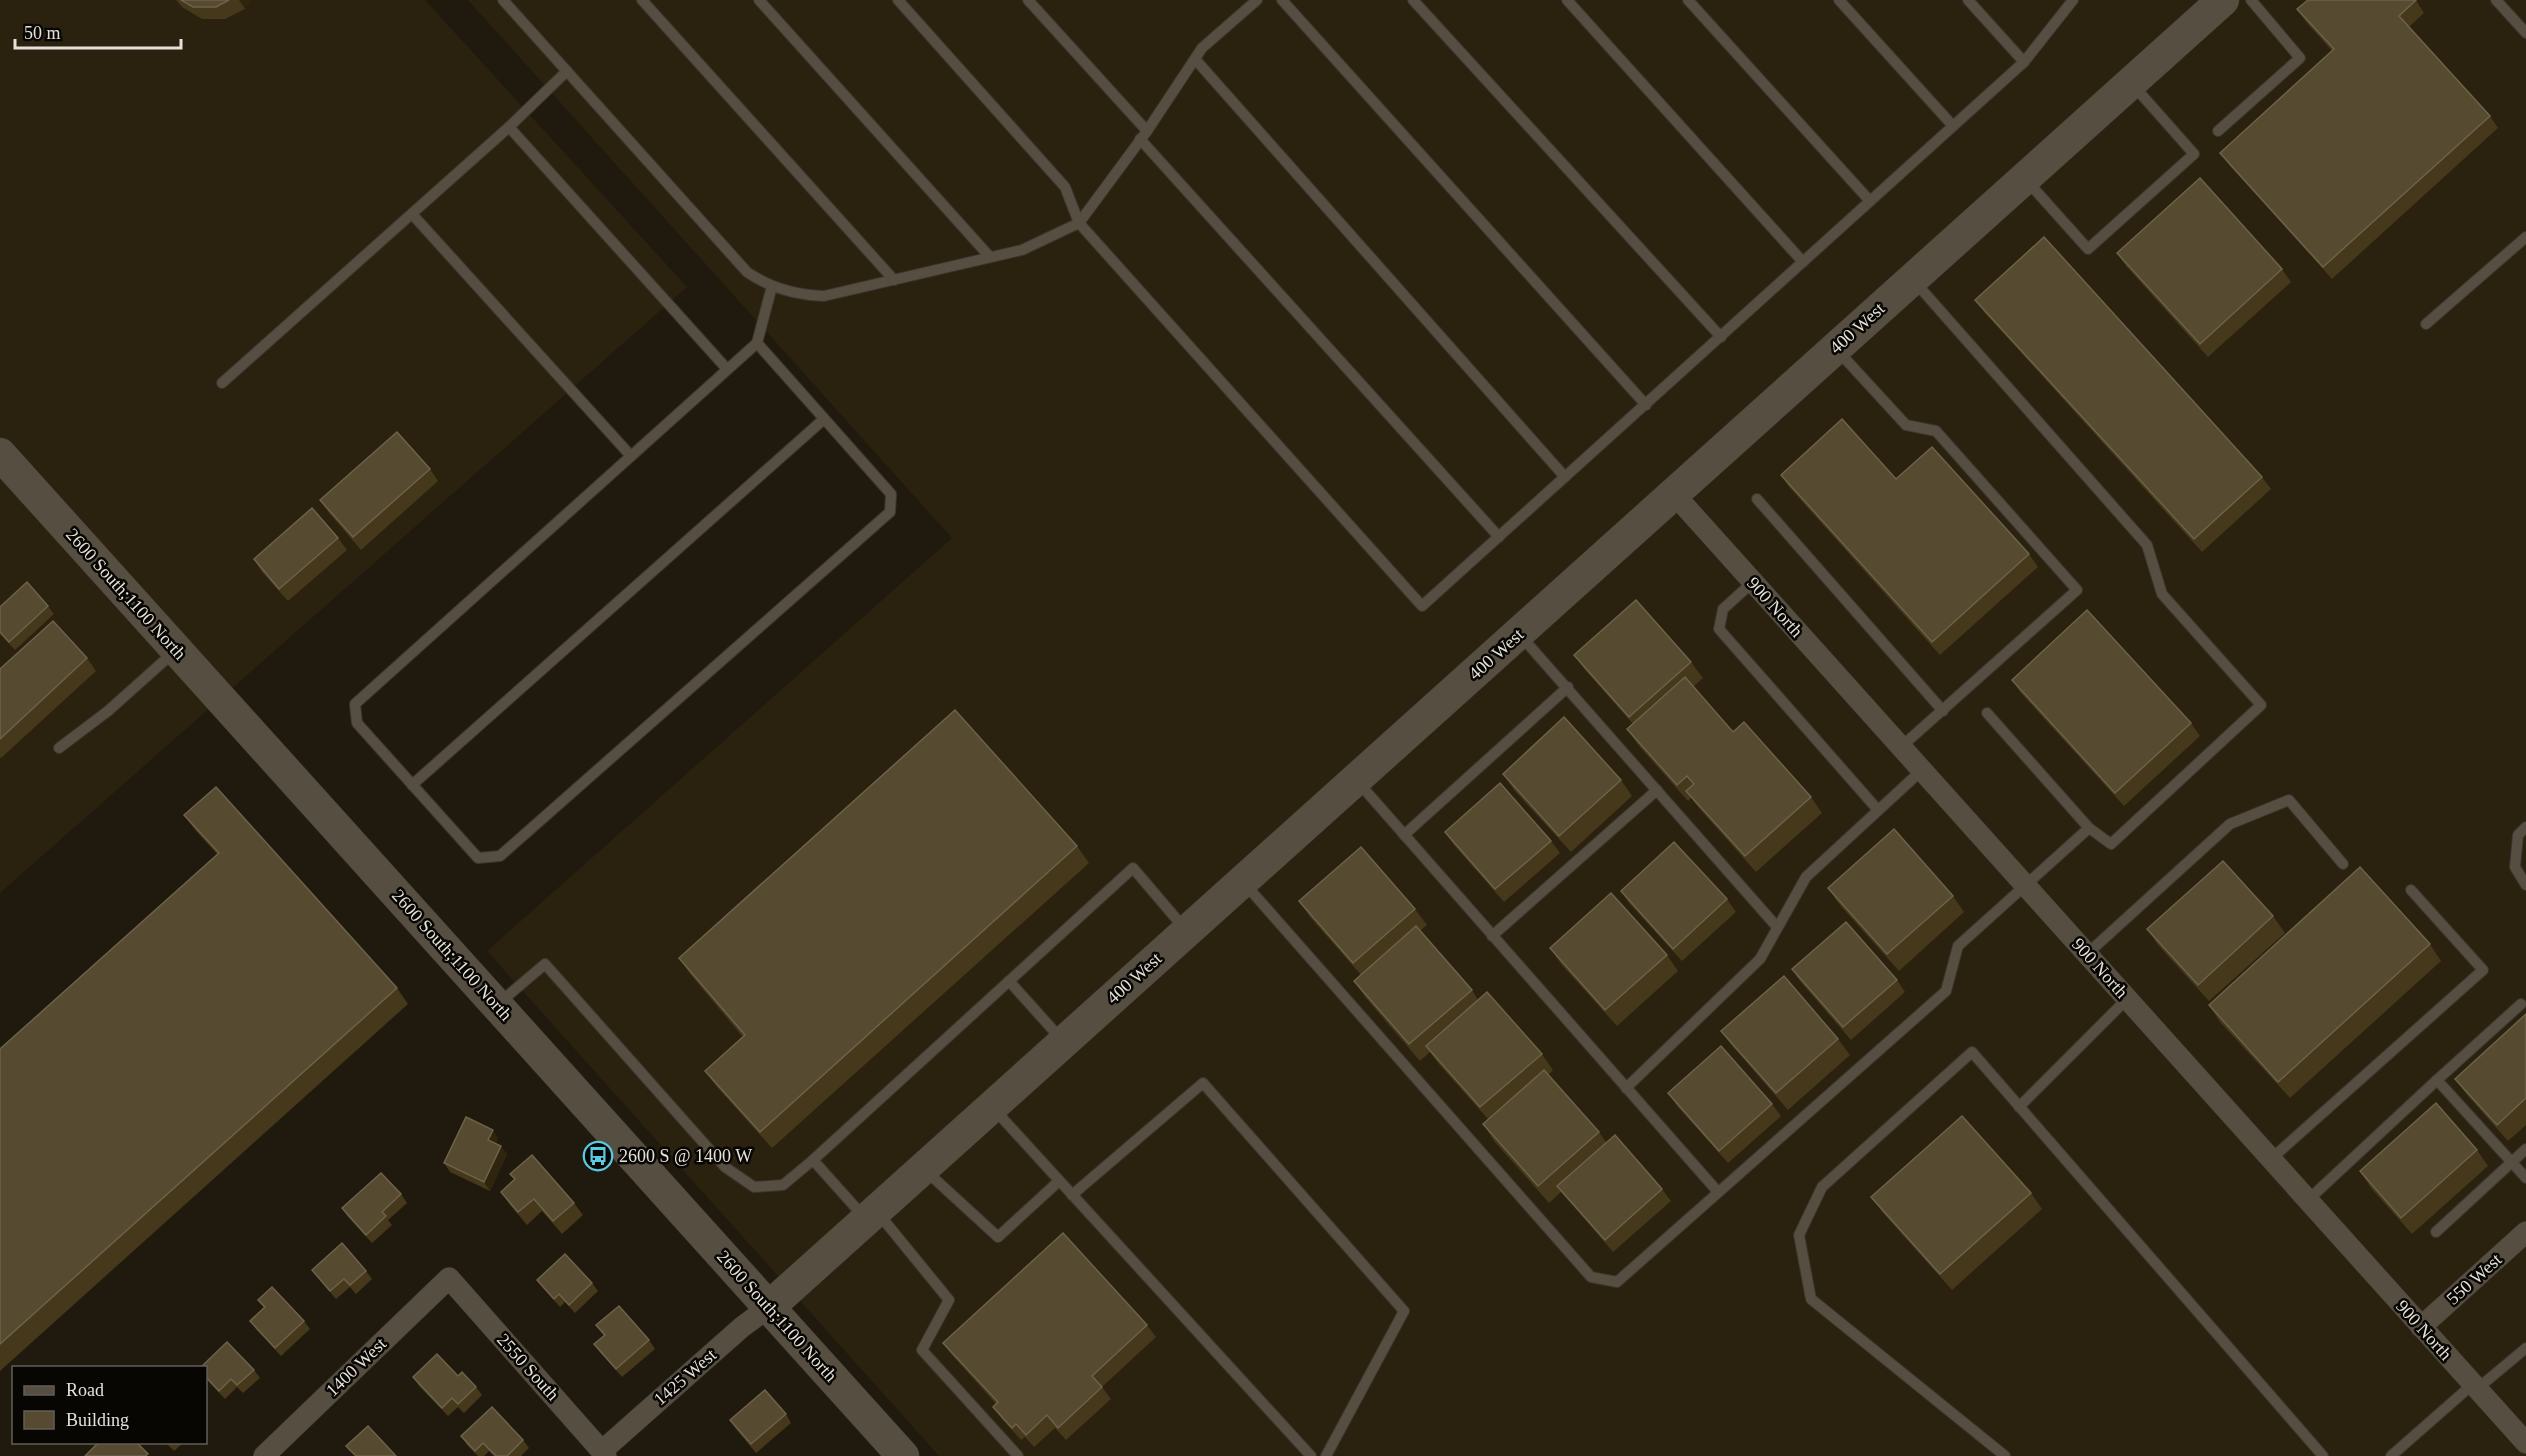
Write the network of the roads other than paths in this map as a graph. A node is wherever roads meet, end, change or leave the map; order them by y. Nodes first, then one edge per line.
1 (503, 0) edge
2 (642, 0) edge
3 (759, 0) edge
4 (898, 0) edge
5 (1028, 0) edge
6 (1257, 0) edge
7 (1282, 0) edge
8 (1413, 0) edge
9 (1567, 0) edge
10 (1688, 0) edge
11 (1839, 0) edge
12 (1968, 0) edge
13 (2073, 0) edge
14 (2223, 0) edge
15 (2251, 0) edge
16 (2496, 0) edge
17 (2526, 33) edge
18 (1195, 59) junction
19 (2024, 62) junction
20 (567, 71) junction
21 (2131, 83) junction
22 (1953, 126) junction
23 (509, 127) junction
24 (2218, 131) dead end
25 (1143, 135) junction
26 (2024, 178) junction
27 (1870, 201) junction
28 (412, 214) junction
29 (1079, 223) junction
30 (2526, 237) edge
31 (990, 257) junction
32 (1803, 262) junction
33 (1912, 279) junction
34 (894, 280) junction
35 (772, 286) junction
36 (2426, 324) dead end
37 (1721, 337) junction
38 (757, 343) junction
39 (1835, 348) junction
40 (728, 369) junction
41 (222, 383) dead end
42 (1646, 405) junction
43 (824, 418) junction
44 (0, 454) edge
45 (631, 456) junction
46 (1565, 477) junction
47 (1674, 494) junction
48 (1757, 499) dead end
49 (1499, 537) junction
50 (1753, 582) junction
51 (1519, 633) junction
52 (176, 650) junction
53 (1568, 687) junction
54 (1942, 711) junction
55 (1987, 713) dead end
56 (1900, 747) junction
57 (59, 748) dead end
58 (1922, 770) junction
59 (1355, 780) junction
60 (412, 784) junction
61 (1657, 790) junction
62 (1878, 810) junction
63 (2526, 827) edge
64 (2089, 828) junction
65 (1404, 835) junction
66 (2343, 864) dead end
67 (1242, 881) junction
68 (2025, 885) junction
69 (2526, 885) edge
70 (2411, 890) dead end
71 (1777, 927) junction
72 (1187, 931) junction
73 (1492, 936) junction
74 (2087, 954) junction
75 (1009, 981) junction
76 (2127, 999) junction
77 (2521, 1004) dead end
78 (497, 1005) junction
79 (1064, 1042) junction
80 (2437, 1080) junction
81 (1626, 1088) junction
82 (992, 1106) junction
83 (2019, 1107) junction
84 (2526, 1149) edge
85 (2271, 1159) junction
86 (813, 1160) junction
87 (2511, 1162) junction
88 (923, 1168) junction
89 (2526, 1178) edge
90 (1059, 1181) junction
91 (1718, 1192) junction
92 (1072, 1196) junction
93 (2308, 1200) junction
94 (871, 1215) junction
95 (2436, 1232) dead end
96 (2526, 1232) edge
97 (449, 1278) joint
98 (769, 1307) junction
99 (2421, 1327) junction
100 (2526, 1347) edge
101 (2475, 1387) junction
102 (2526, 1443) edge
103 (604, 1453) edge
104 (264, 1456) edge
105 (903, 1456) edge
106 (1018, 1456) edge
107 (1311, 1456) edge
108 (1326, 1456) edge
109 (2005, 1456) edge
110 (2323, 1456) edge
111 (2391, 1456) edge

1 - 20 lane
2 - 34 lane
3 - 31 lane
4 - 29 lane
5 - 25 lane
6 - 18 lane
7 - 42 lane
8 - 37 lane
9 - 32 lane
10 - 27 lane
11 - 22 lane
12 - 19 lane
13 - 19 lane
14 - 21 street, 400 West
15 - 24 lane
16 - 17 lane
18 - 25 lane
18 - 46 lane
19 - 22 lane
20 - 23 lane
20 - 35 lane
21 - 26 street, 400 West
21 - 26 lane
22 - 27 lane
23 - 28 lane
23 - 40 lane
25 - 29 lane
25 - 49 lane
26 - 33 street, 400 West
27 - 32 lane
28 - 41 lane
28 - 45 lane
29 - 31 lane
29 - 49 lane
30 - 36 lane
31 - 34 lane
32 - 37 lane
33 - 39 street, 400 West
33 - 64 lane
34 - 35 lane
35 - 38 lane
37 - 42 lane
38 - 40 lane
38 - 43 lane
39 - 47 street, 400 West
39 - 54 lane
40 - 45 lane
42 - 46 lane
43 - 60 lane
43 - 60 lane
44 - 52 street, 2600 South;1100 North
45 - 60 lane
46 - 49 lane
47 - 50 street, 900 North
47 - 51 street, 400 West
48 - 54 lane
50 - 56 street, 900 North
50 - 62 lane
51 - 53 lane
51 - 59 street, 400 West
52 - 57 lane
52 - 78 street, 2600 South;1100 North
53 - 61 lane
53 - 65 lane
54 - 56 lane
55 - 64 lane
56 - 58 street, 900 North
58 - 62 lane
58 - 68 street, 900 North
59 - 65 lane
59 - 67 street, 400 West
61 - 71 lane
61 - 73 lane
62 - 71 lane
63 - 69 lane
64 - 68 lane
65 - 73 lane
66 - 74 lane
67 - 72 street, 400 West
67 - 91 lane
68 - 74 street, 900 North
68 - 91 lane
70 - 85 lane
71 - 81 lane
72 - 75 lane
72 - 79 street, 400 West
73 - 81 lane
74 - 76 street, 900 North
75 - 79 lane
75 - 86 lane
76 - 83 lane
76 - 85 street, 900 North
77 - 80 lane
78 - 86 lane
78 - 98 street, 2600 South;1100 North
79 - 82 street, 400 West
80 - 87 lane
80 - 93 lane
81 - 91 lane
82 - 88 street, 400 West
82 - 90 lane
83 - 109 lane
83 - 110 lane
84 - 87 lane
85 - 93 street, 900 North
86 - 94 lane
87 - 89 lane
87 - 95 lane
88 - 90 lane
88 - 94 street, 400 West
90 - 92 lane
92 - 107 lane
92 - 108 lane
93 - 99 street, 900 North
94 - 98 street, 400 West
94 - 106 lane
96 - 99 street, 550 West
97 - 103 street, 2550 South
97 - 104 street, 1400 West
98 - 103 street, 1425 West
98 - 105 street, 2600 South;1100 North
99 - 101 street, 900 North
100 - 101 lane
101 - 102 street, 900 North
101 - 111 lane

